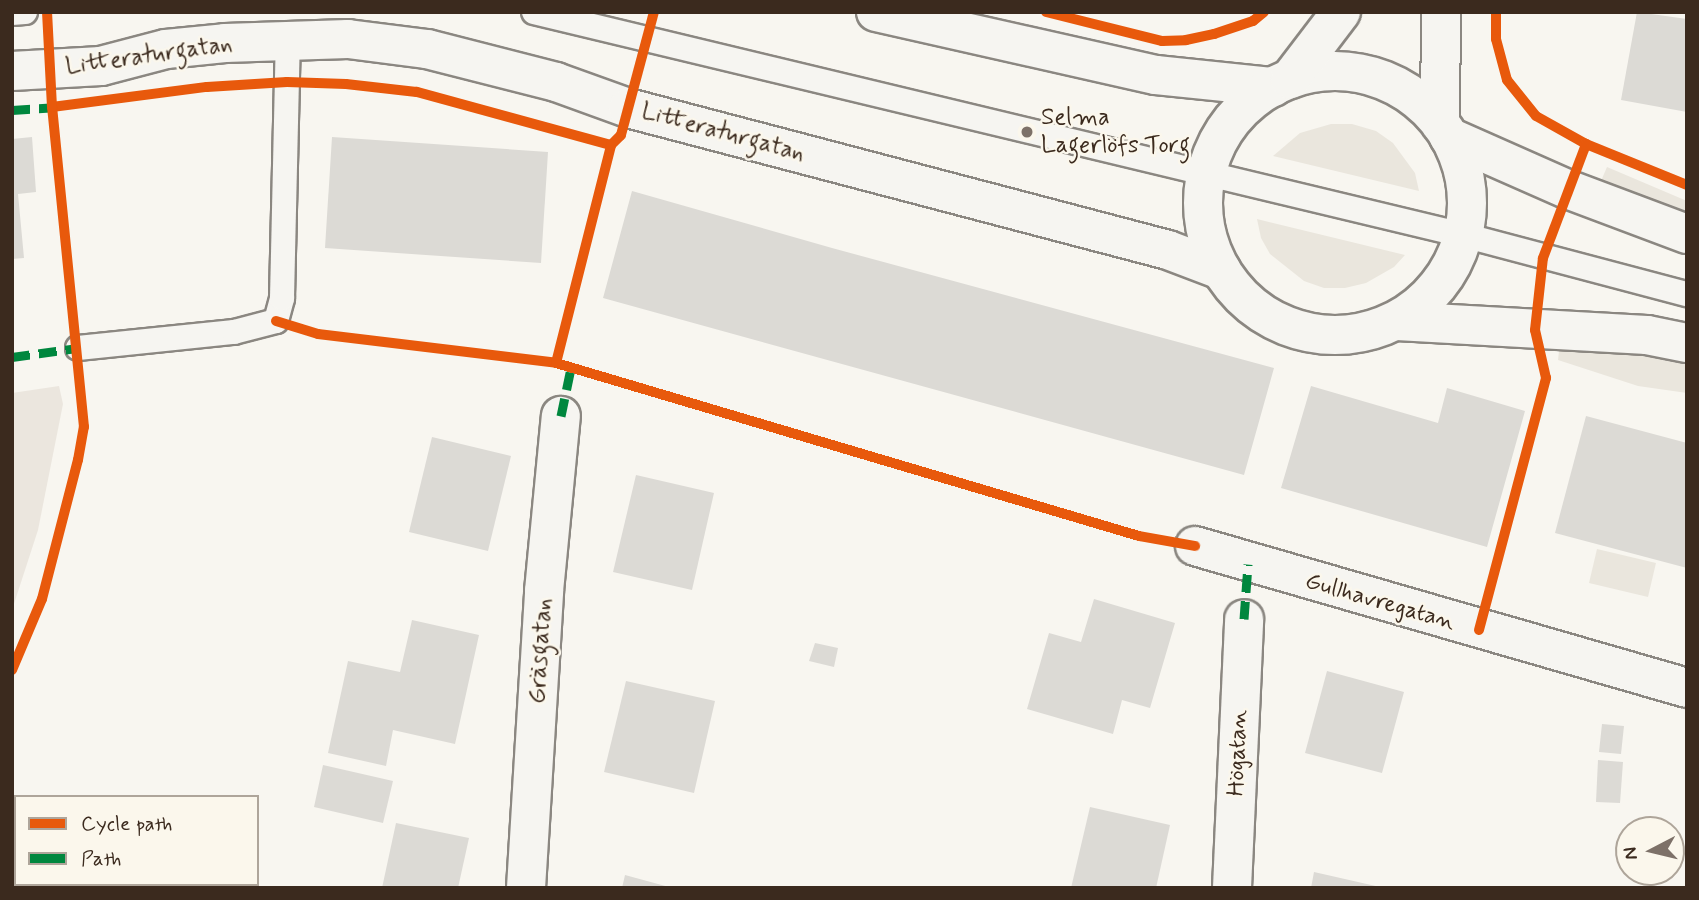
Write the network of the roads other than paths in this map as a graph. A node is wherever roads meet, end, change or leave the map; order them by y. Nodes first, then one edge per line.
1 (25, 12) edge
2 (534, 12) edge
3 (876, 12) edge
4 (1341, 12) edge
5 (1441, 12) edge
6 (12, 13) edge
7 (288, 40) junction
8 (12, 71) edge
9 (1282, 83) junction
10 (1444, 130) junction
11 (1206, 174) junction
12 (1687, 234) edge
13 (1463, 235) junction
14 (1221, 270) junction
15 (1687, 294) edge
16 (1397, 321) junction
17 (1687, 343) edge
18 (78, 348) dead end
19 (561, 416) dead end
20 (1195, 546) dead end
21 (1244, 619) dead end
22 (1687, 688) edge
23 (526, 888) edge
24 (1233, 888) edge

1 - 6 lane
2 - 11 lane
3 - 9 street, Litteraturgatan
4 - 9 street
5 - 10 street
7 - 8 street, Litteraturgatan
7 - 14 street, Litteraturgatan
7 - 18 lane
9 - 10 street, Litteraturgatan
9 - 11 street, Litteraturgatan
10 - 12 street, Litteraturgatan
10 - 13 street, Litteraturgatan
11 - 13 lane
11 - 14 street, Litteraturgatan
13 - 15 lane
13 - 16 street, Litteraturgatan
14 - 16 street, Litteraturgatan
16 - 17 street, Litteraturgatan
19 - 23 street, Gräsgatan
20 - 22 street, Gullhavregatan
21 - 24 street, Högatan

